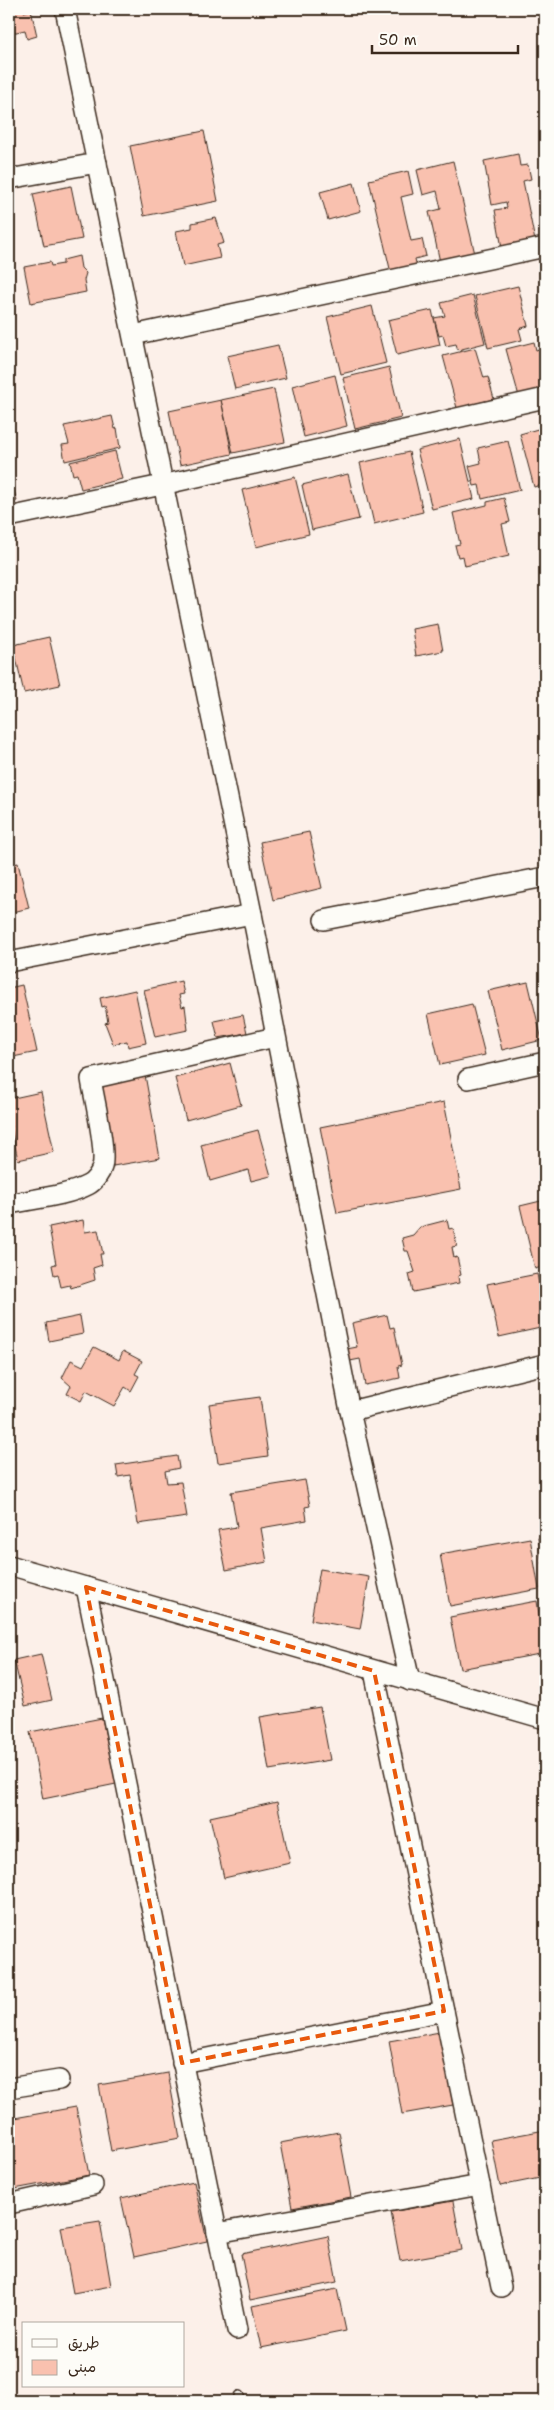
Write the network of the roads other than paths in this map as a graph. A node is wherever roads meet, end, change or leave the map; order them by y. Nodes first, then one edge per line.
1 (65, 9) edge
2 (97, 162) junction
3 (9, 179) edge
4 (545, 247) edge
5 (133, 335) junction
6 (545, 398) edge
7 (162, 486) junction
8 (9, 517) edge
9 (545, 877) edge
10 (252, 914) junction
11 (324, 920) dead end
12 (9, 962) edge
13 (275, 1037) junction
14 (545, 1062) edge
15 (468, 1079) dead end
16 (9, 1204) edge
17 (545, 1364) edge
18 (350, 1412) junction
19 (9, 1565) edge
20 (86, 1587) junction
21 (374, 1671) junction
22 (410, 1681) junction
23 (545, 1719) edge
24 (444, 2011) junction
25 (182, 2063) junction
26 (59, 2080) dead end
27 (9, 2088) edge
28 (93, 2185) dead end
29 (480, 2186) junction
30 (9, 2204) edge
31 (217, 2233) junction
32 (500, 2287) dead end
33 (237, 2330) dead end

1 - 2 street
2 - 3 street
2 - 5 street
4 - 5 street
5 - 7 street
6 - 7 street
7 - 8 street
7 - 10 street
9 - 11 street
10 - 12 street
10 - 13 street
13 - 16 street
13 - 18 street
14 - 15 street
17 - 18 street
18 - 22 street
19 - 20 street
20 - 21 street
20 - 25 street
21 - 22 street
21 - 24 street
22 - 23 street
24 - 25 street
24 - 29 street
25 - 31 street
26 - 27 street
28 - 30 street
29 - 31 street
29 - 32 street
31 - 33 street

